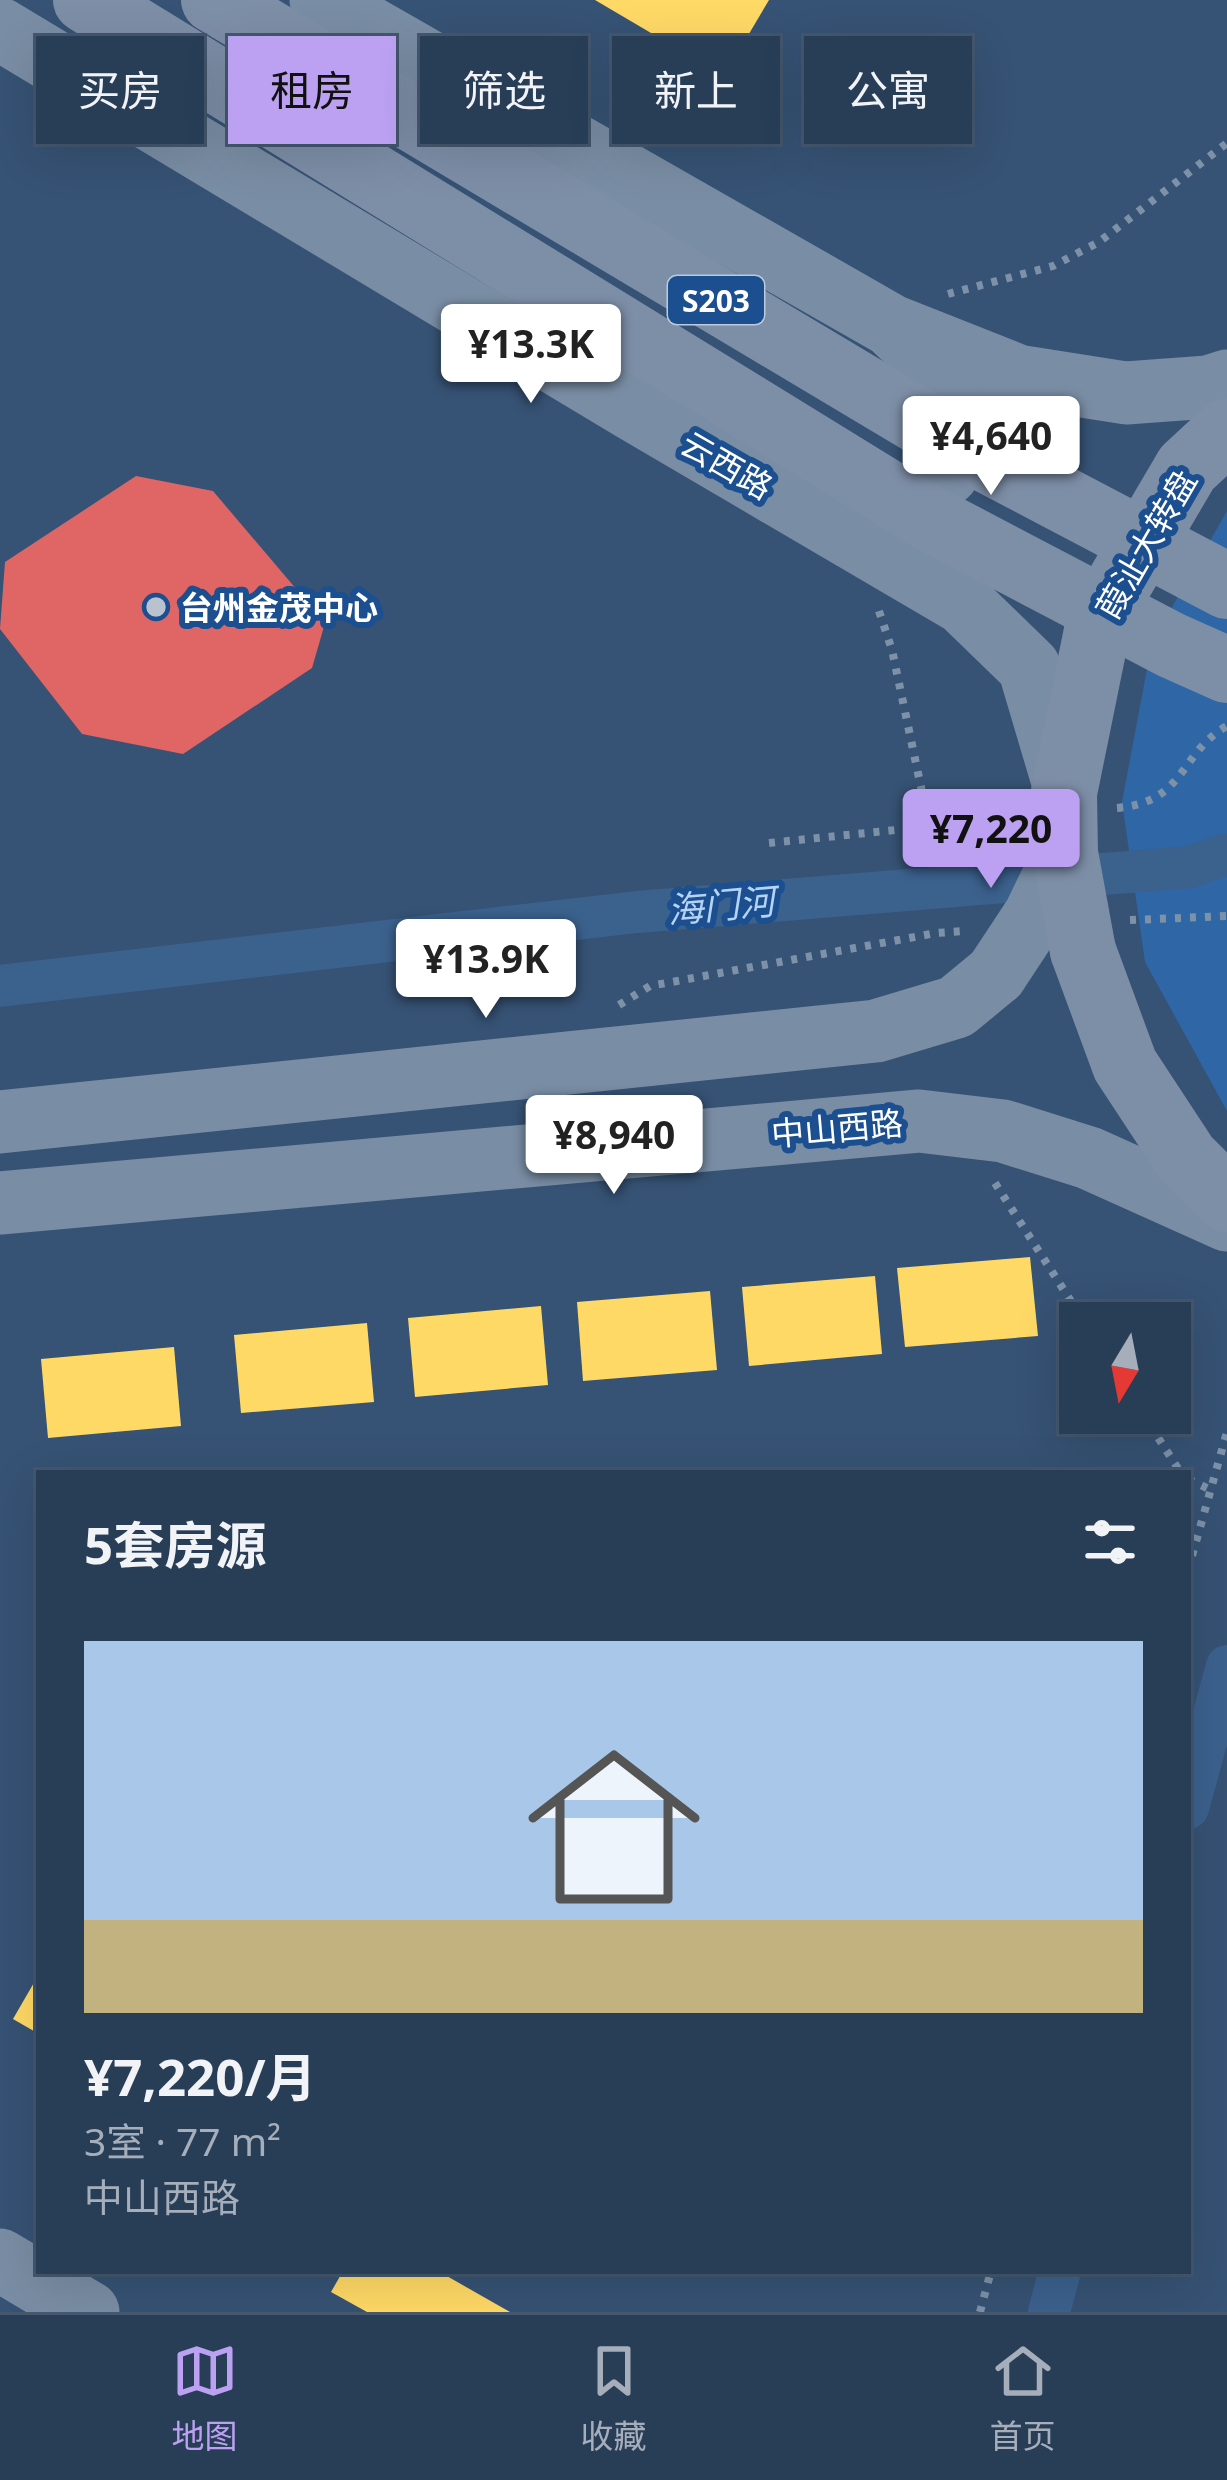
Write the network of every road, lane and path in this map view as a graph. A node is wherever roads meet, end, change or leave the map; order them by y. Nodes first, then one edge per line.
1 (86, 0) edge
2 (214, 0) edge
3 (320, 0) edge
4 (0, 29) edge
5 (1227, 143) edge
6 (881, 320) junction
7 (1227, 381) edge
8 (1227, 431) edge
9 (794, 504) junction
10 (855, 541) junction
11 (1227, 586) edge
12 (1227, 670) edge
13 (1064, 810) junction
14 (929, 825) dead end
15 (1227, 916) edge
16 (1099, 936) junction
17 (988, 952) junction
18 (573, 1062) junction
19 (0, 1122) edge
20 (959, 1126) junction
21 (1227, 1199) edge
22 (0, 1203) edge
23 (1227, 1220) edge
24 (1071, 1302) edge
25 (1227, 1432) edge
26 (1156, 1434) edge
27 (1179, 1470) edge
28 (1191, 1480) edge
29 (1210, 1490) junction
30 (1191, 1559) edge
31 (0, 2260) edge
32 (990, 2274) edge
33 (88, 2312) edge
34 (980, 2312) edge

1 - 12 main road, S203, bridge
2 - 11 main road, S203, bridge
3 - 6 main road
4 - 9 main road, 云西路
5 - 6 path
6 - 7 main road
6 - 9 main road
8 - 13 main road, 葭沚大转盘
9 - 10 main road, 云西路
10 - 13 main road, 云西路
10 - 14 path
13 - 16 main road, 葭沚大转盘, bridge
13 - 17 main road, bridge
15 - 16 path
16 - 21 main road, 葭沚大转盘
17 - 18 main road
17 - 18 path
18 - 19 main road
20 - 22 main road, 中山西路
20 - 23 main road, 中山西路
20 - 24 path
25 - 29 path
26 - 27 path
28 - 29 path
29 - 30 path
31 - 33 main road
32 - 34 path

